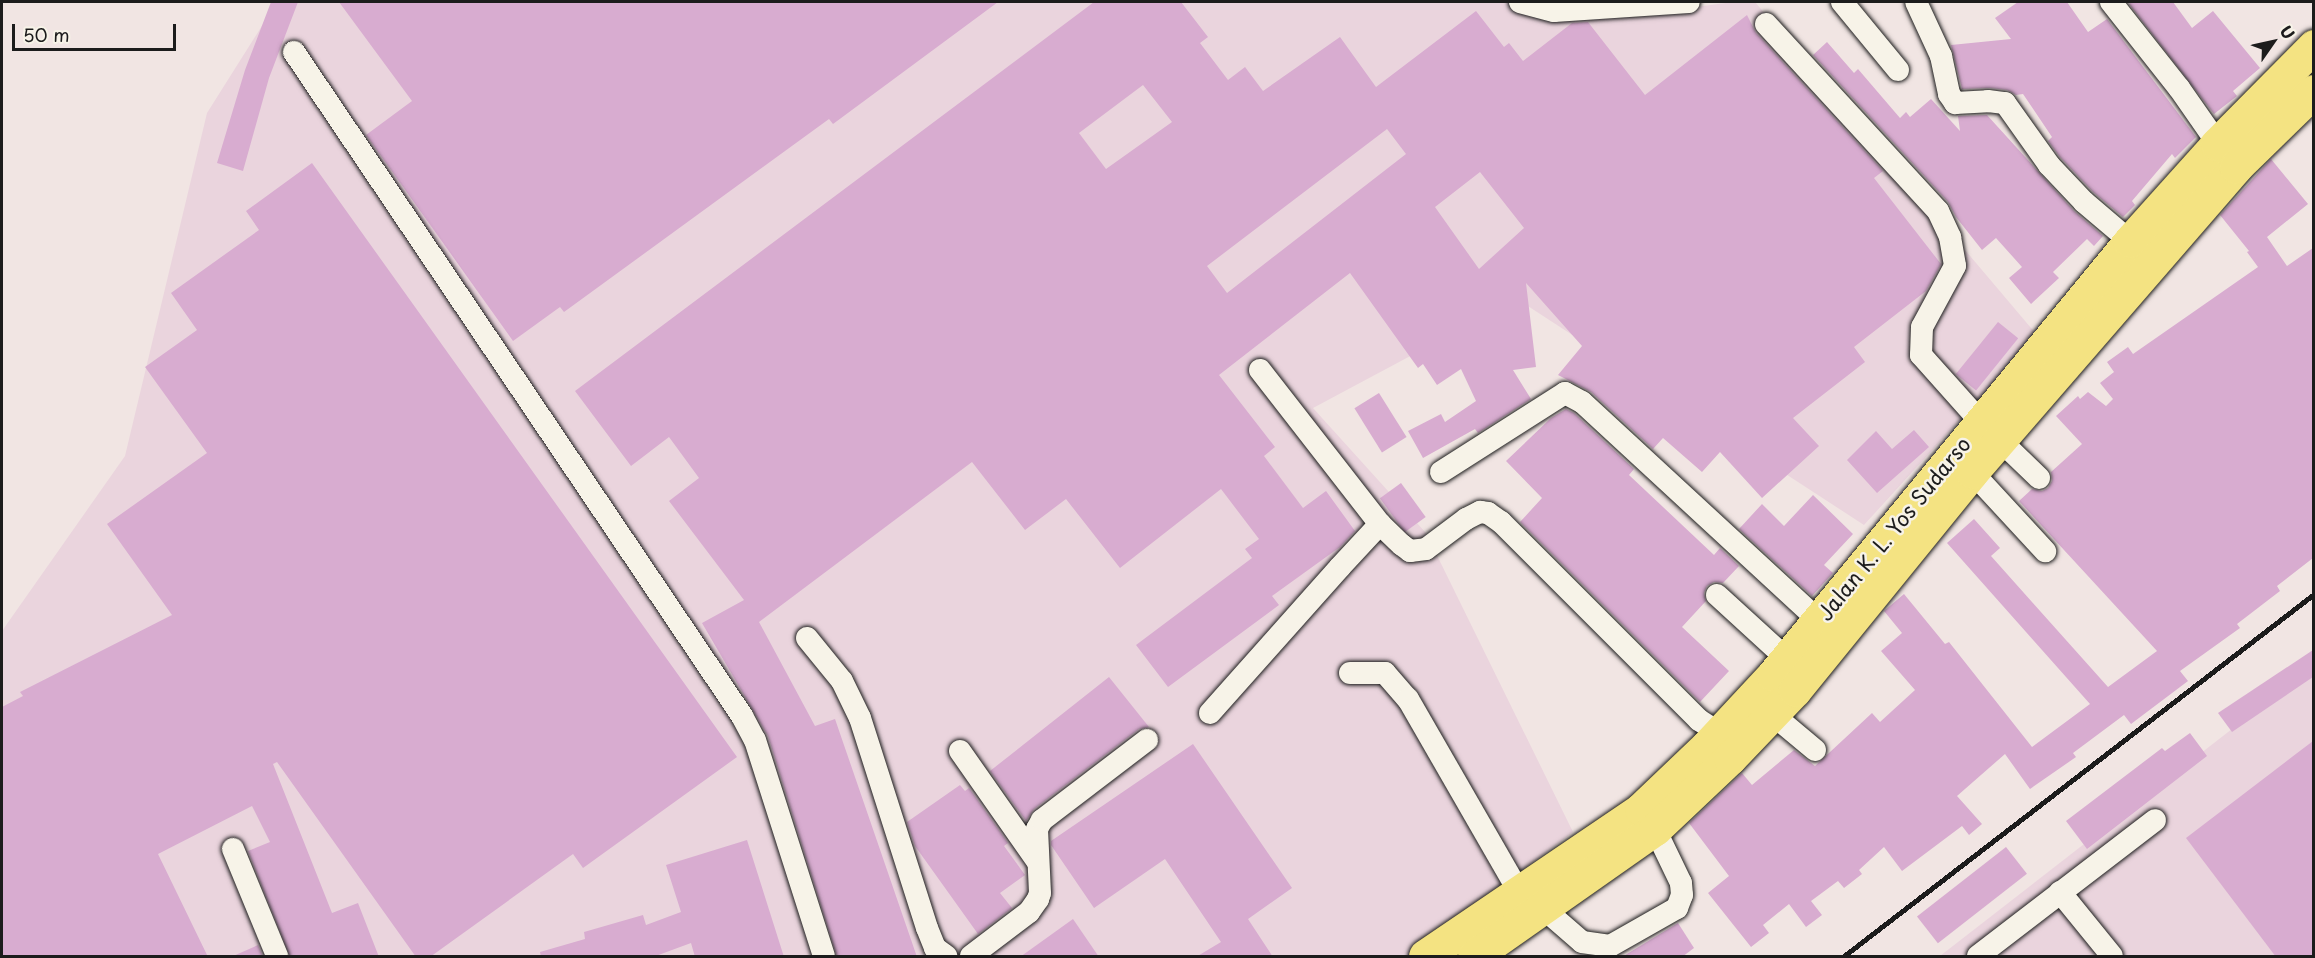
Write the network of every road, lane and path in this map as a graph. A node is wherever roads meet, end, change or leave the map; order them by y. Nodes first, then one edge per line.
1 (1520, 2) edge
2 (1689, 2) edge
3 (1842, 2) edge
4 (1916, 2) edge
5 (2111, 2) edge
6 (1766, 24) dead end
7 (2313, 46) edge
8 (294, 52) dead end
9 (1898, 69) dead end
10 (2313, 91) edge
11 (2226, 156) junction
12 (2130, 241) junction
13 (1260, 370) dead end
14 (1990, 430) junction
15 (1441, 472) dead end
16 (1972, 472) junction
17 (2039, 478) dead end
18 (1380, 524) junction
19 (2045, 551) dead end
20 (1717, 595) dead end
21 (1819, 621) junction
22 (807, 638) dead end
23 (1787, 659) junction
24 (1350, 673) dead end
25 (1210, 713) dead end
26 (1772, 714) junction
27 (1719, 733) junction
28 (1147, 740) dead end
29 (1815, 750) dead end
30 (960, 751) dead end
31 (1648, 819) junction
32 (2156, 820) dead end
33 (233, 849) dead end
34 (1037, 861) junction
35 (2060, 892) junction
36 (1531, 900) junction
37 (277, 957) edge
38 (824, 957) edge
39 (946, 957) edge
40 (971, 957) edge
41 (1425, 957) edge
42 (1474, 957) edge
43 (1978, 957) edge
44 (2112, 957) edge

1 - 2 street
3 - 9 street
4 - 12 street
5 - 11 street
6 - 14 street
7 - 11 highway, Jalan K. L. Yos Sudarso
8 - 38 street
10 - 11 highway, Jalan K. L. Yos Sudarso
11 - 12 highway, Jalan K. L. Yos Sudarso
11 - 14 highway, Jalan K. L. Yos Sudarso
12 - 14 highway, Jalan K. L. Yos Sudarso
13 - 18 street
14 - 16 highway, Jalan K. L. Yos Sudarso
14 - 17 street
14 - 21 highway, Jalan K. L. Yos Sudarso
15 - 21 street
16 - 19 street
16 - 26 highway, Jalan K. L. Yos Sudarso
18 - 25 street
18 - 27 street
20 - 23 street
21 - 23 highway, Jalan K. L. Yos Sudarso
22 - 39 street
23 - 27 highway, Jalan K. L. Yos Sudarso
24 - 36 street
26 - 29 street
26 - 31 highway, Jalan K. L. Yos Sudarso
27 - 31 highway, Jalan K. L. Yos Sudarso
28 - 34 street
30 - 34 street
31 - 36 highway, Jalan K. L. Yos Sudarso
31 - 36 street
32 - 35 street
33 - 37 street
34 - 40 street
35 - 43 street
35 - 44 street
36 - 41 highway, Jalan K. L. Yos Sudarso
36 - 42 highway, Jalan K. L. Yos Sudarso

